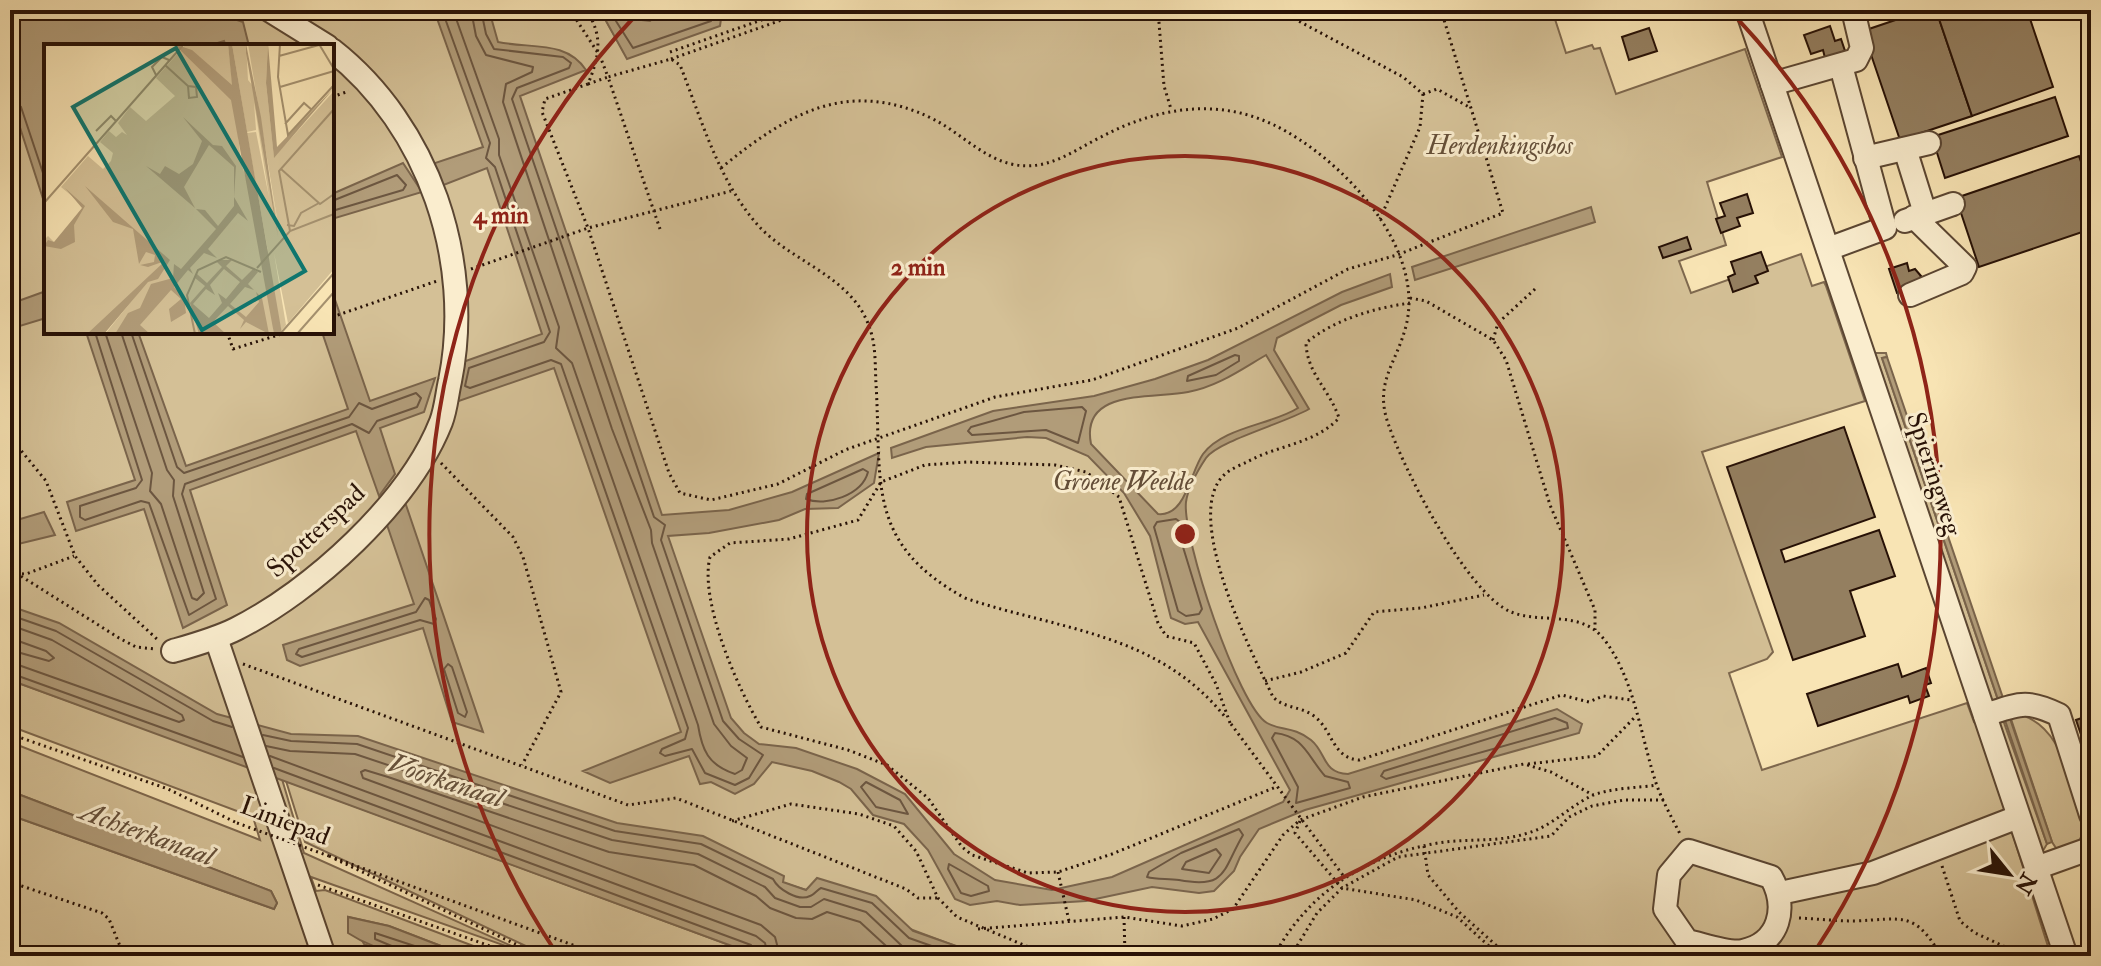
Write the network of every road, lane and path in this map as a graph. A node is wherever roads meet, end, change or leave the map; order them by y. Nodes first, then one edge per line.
1 (269, 10) edge
2 (570, 10) edge
3 (586, 10) edge
4 (790, 10) edge
5 (810, 10) edge
6 (1158, 10) edge
7 (1278, 10) edge
8 (1441, 10) edge
9 (1747, 10) edge
10 (1853, 10) edge
11 (324, 44) edge
12 (334, 52) edge
13 (670, 52) dead end
14 (600, 56) junction
15 (671, 59) junction
16 (1841, 66) junction
17 (608, 77) junction
18 (588, 84) junction
19 (1772, 84) junction
20 (1423, 94) junction
21 (1471, 108) junction
22 (1172, 110) junction
23 (1929, 143) dead end
24 (1905, 149) junction
25 (1865, 158) junction
26 (721, 168) junction
27 (731, 191) junction
28 (1953, 204) dead end
29 (655, 211) junction
30 (1919, 215) junction
31 (1380, 219) junction
32 (588, 228) junction
33 (1885, 228) junction
34 (660, 229) dead end
35 (1828, 249) junction
36 (1397, 255) junction
37 (456, 275) junction
38 (1535, 289) dead end
39 (1910, 295) dead end
40 (1410, 300) junction
41 (334, 316) edge
42 (228, 334) edge
43 (282, 334) edge
44 (1493, 340) junction
45 (10, 437) edge
46 (879, 438) junction
47 (427, 449) junction
48 (881, 482) junction
49 (75, 556) junction
50 (10, 573) edge
51 (16, 573) junction
52 (1486, 595) junction
53 (1595, 631) junction
54 (220, 648) junction
55 (173, 651) junction
56 (1265, 681) junction
57 (1631, 700) junction
58 (1998, 710) junction
59 (1637, 716) junction
60 (1230, 723) junction
61 (10, 734) edge
62 (1524, 764) junction
63 (521, 766) junction
64 (1657, 785) junction
65 (1276, 787) junction
66 (1593, 795) junction
67 (1664, 800) junction
68 (2091, 815) edge
69 (2018, 817) junction
70 (1300, 820) junction
71 (732, 821) junction
72 (2091, 844) edge
73 (1424, 846) junction
74 (1936, 847) junction
75 (1689, 851) junction
76 (1425, 853) junction
77 (329, 856) junction
78 (2036, 868) junction
79 (1058, 872) junction
80 (1345, 878) junction
81 (299, 879) junction
82 (10, 882) edge
83 (1335, 884) junction
84 (1342, 888) junction
85 (1780, 893) junction
86 (938, 898) junction
87 (10, 914) edge
88 (1124, 917) junction
89 (1781, 917) junction
90 (1069, 921) junction
91 (978, 929) junction
92 (10, 936) edge
93 (124, 956) edge
94 (324, 956) edge
95 (518, 956) edge
96 (541, 956) edge
97 (603, 956) edge
98 (1050, 956) edge
99 (1125, 956) edge
100 (1274, 956) edge
101 (1291, 956) edge
102 (1500, 956) edge
103 (1508, 956) edge
104 (1941, 956) edge
105 (2025, 956) edge
106 (2066, 956) edge

1 - 11 street
2 - 14 path
3 - 14 path
4 - 13 path
5 - 15 path
6 - 22 path
7 - 20 path
8 - 21 path
9 - 19 street, Spieringweg
10 - 16 street
12 - 37 street, Spotterspad
14 - 17 path
14 - 18 path
15 - 17 path
15 - 26 path
16 - 19 street
16 - 25 street
17 - 18 path
17 - 29 path
18 - 32 path
19 - 35 street, Spieringweg
20 - 21 path
20 - 31 path
21 - 36 path
22 - 26 path
22 - 31 path
23 - 24 street
24 - 25 street
24 - 30 street
25 - 33 street
26 - 27 path
27 - 29 path
27 - 46 path
28 - 30 street
29 - 32 path
29 - 34 path
30 - 33 street
30 - 39 street
31 - 36 path
32 - 37 path
32 - 46 path
33 - 35 street
35 - 58 street, Spieringweg
36 - 40 path
36 - 46 path
37 - 41 path
37 - 47 street, Spotterspad
38 - 44 path
40 - 44 path
40 - 52 path
40 - 56 path
42 - 43 path
44 - 53 path
45 - 49 path
46 - 48 path
47 - 54 street, Spotterspad
47 - 63 path
48 - 60 path
48 - 60 path
48 - 79 path
49 - 51 path
49 - 55 path
50 - 51 path
51 - 55 path
52 - 53 path
52 - 56 path
53 - 57 path
54 - 55 street, Spotterspad
54 - 63 path
54 - 81 street
56 - 57 path
57 - 59 path
58 - 68 street
58 - 69 street, Spieringweg
59 - 62 path
59 - 64 path
60 - 65 path
61 - 77 path, Liniepad, bridge
62 - 66 path
62 - 70 path
63 - 71 path
64 - 66 path
64 - 67 path
65 - 70 path
65 - 79 path
66 - 73 path
67 - 75 path
67 - 76 path
69 - 74 street
69 - 78 street, Spieringweg
70 - 80 path
70 - 83 path
70 - 88 path
71 - 86 path
71 - 86 path
72 - 78 street
73 - 76 path
73 - 80 path
74 - 85 street
74 - 105 path
75 - 85 street
75 - 89 street
76 - 84 path
76 - 103 path
77 - 96 path, Liniepad
77 - 97 path
78 - 106 street, Spieringweg
79 - 90 path
80 - 83 path
81 - 94 street
81 - 95 path
82 - 93 path
83 - 84 path
83 - 100 path
84 - 101 path
84 - 102 path
85 - 89 street
86 - 91 path
87 - 92 path
88 - 90 path
88 - 99 path
89 - 104 path
90 - 91 path
91 - 98 path

